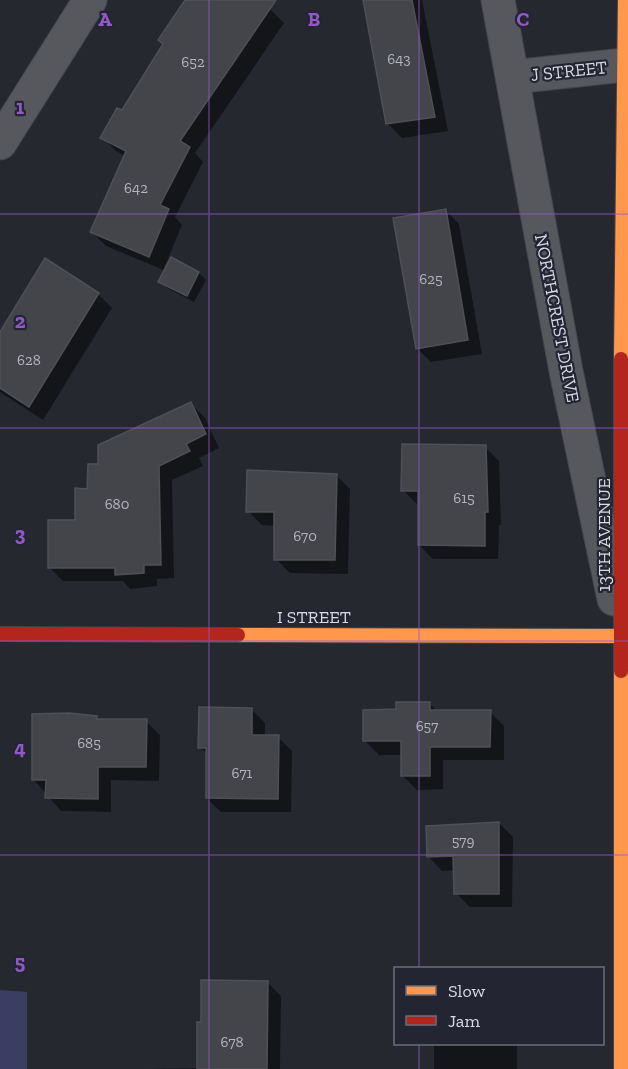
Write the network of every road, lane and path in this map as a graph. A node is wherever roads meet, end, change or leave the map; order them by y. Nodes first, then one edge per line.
1 (90, 0) edge
2 (498, 0) edge
3 (625, 0) edge
4 (624, 65) junction
5 (513, 77) junction
6 (0, 143) edge
7 (0, 634) edge
8 (625, 636) edge
9 (621, 1069) edge

1 - 6 street
2 - 5 street, NORTHCREST DRIVE
3 - 4 street, 13TH AVENUE
4 - 5 street, J STREET
4 - 8 street, 13TH AVENUE
5 - 8 street, NORTHCREST DRIVE
7 - 8 street, I STREET
8 - 9 street, 13TH AVENUE

